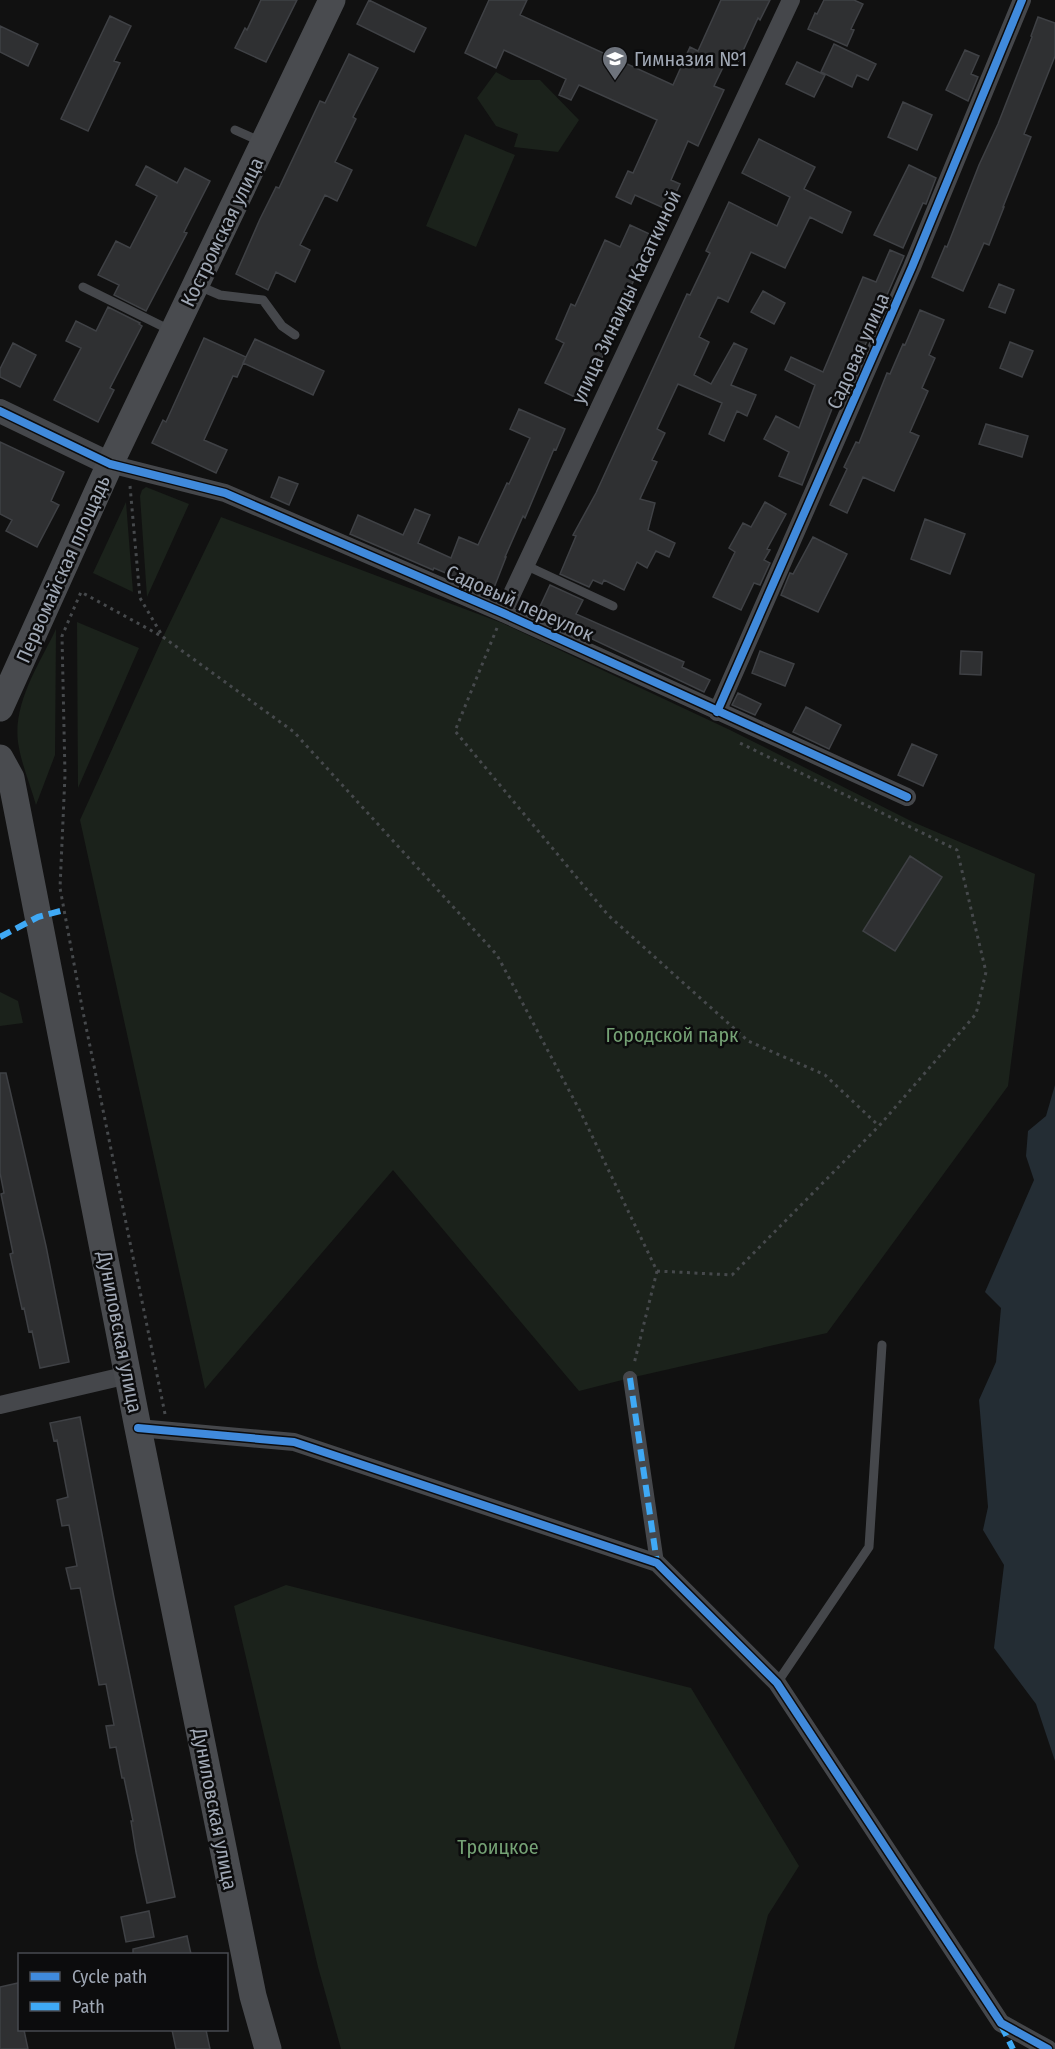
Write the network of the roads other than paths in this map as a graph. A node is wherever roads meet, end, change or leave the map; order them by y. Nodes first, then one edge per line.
1 (332, 0) edge
2 (790, 0) edge
3 (1022, 0) edge
4 (235, 130) dead end
5 (265, 143) junction
6 (197, 285) junction
7 (83, 287) dead end
8 (174, 332) junction
9 (295, 335) dead end
10 (0, 411) edge
11 (110, 464) junction
12 (525, 565) junction
13 (613, 606) dead end
14 (503, 613) junction
15 (0, 708) edge
16 (717, 712) junction
17 (0, 758) edge
18 (907, 797) dead end
19 (882, 1345) dead end
20 (128, 1375) junction
21 (630, 1377) road end
22 (0, 1405) edge
23 (138, 1428) junction
24 (657, 1563) junction
25 (777, 1683) junction
26 (268, 2049) edge
27 (1048, 2049) edge

1 - 5 main road, Костромская улица
2 - 12 street, улица Зинаиды Касаткиной
3 - 16 street, Садовая улица
4 - 5 lane
5 - 6 main road, Костромская улица
6 - 8 main road, Костромская улица
6 - 9 lane
7 - 8 lane
8 - 11 main road, Костромская улица
10 - 11 street
11 - 14 street, Садовый переулок
11 - 15 main road, Первомайская площадь
12 - 13 lane
12 - 14 street, улица Зинаиды Касаткиной
14 - 16 street, Садовый переулок
16 - 18 street, Садовый переулок
17 - 20 main road, Дуниловская улица
19 - 25 lane
20 - 22 street
20 - 23 main road, Дуниловская улица
21 - 24 street
23 - 24 street
23 - 26 main road, Дуниловская улица
24 - 25 street
25 - 27 street

